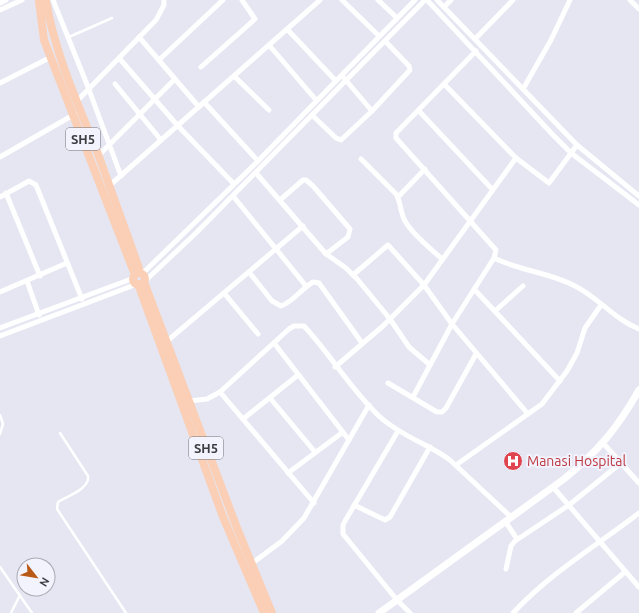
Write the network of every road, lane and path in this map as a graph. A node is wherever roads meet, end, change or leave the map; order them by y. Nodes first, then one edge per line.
1 (6, 0) edge
2 (22, 0) edge
3 (44, 0) edge
4 (164, 0) edge
5 (223, 0) edge
6 (242, 0) edge
7 (320, 0) edge
8 (342, 0) edge
9 (378, 0) edge
10 (415, 0) edge
11 (426, 0) edge
12 (437, 0) edge
13 (451, 0) edge
14 (513, 0) edge
15 (570, 0) edge
16 (630, 0) edge
17 (0, 2) edge
18 (444, 7) junction
19 (639, 9) edge
20 (0, 10) edge
21 (112, 18) dead end
22 (397, 18) junction
23 (287, 29) junction
24 (379, 36) junction
25 (139, 37) junction
26 (68, 38) junction
27 (475, 39) junction
28 (384, 41) junction
29 (269, 45) junction
30 (476, 51) junction
31 (51, 57) junction
32 (119, 58) junction
33 (159, 60) junction
34 (201, 67) dead end
35 (341, 74) junction
36 (234, 76) junction
37 (175, 79) junction
38 (346, 79) junction
39 (335, 80) junction
40 (1, 81) edge
41 (115, 84) dead end
42 (444, 84) junction
43 (88, 87) junction
44 (523, 89) junction
45 (155, 99) junction
46 (316, 100) junction
47 (77, 101) junction
48 (204, 102) junction
49 (199, 107) junction
50 (269, 110) dead end
51 (372, 111) junction
52 (419, 111) junction
53 (81, 112) junction
54 (140, 114) junction
55 (73, 115) junction
56 (312, 115) junction
57 (178, 126) junction
58 (161, 140) junction
59 (109, 145) junction
60 (577, 145) junction
61 (572, 153) junction
62 (98, 156) junction
63 (0, 157) edge
64 (516, 158) junction
65 (361, 159) dead end
66 (258, 161) junction
67 (425, 169) junction
68 (256, 173) junction
69 (121, 176) junction
70 (234, 184) junction
71 (109, 186) junction
72 (492, 189) junction
73 (6, 193) junction
74 (233, 196) junction
75 (639, 196) edge
76 (0, 197) edge
77 (398, 197) junction
78 (280, 200) junction
79 (639, 205) edge
80 (470, 220) junction
81 (302, 226) junction
82 (276, 249) junction
83 (326, 254) junction
84 (494, 258) junction
85 (442, 259) junction
86 (67, 263) junction
87 (249, 272) junction
88 (353, 275) junction
89 (40, 276) junction
90 (139, 279) junction
91 (27, 281) junction
92 (424, 285) junction
93 (306, 286) junction
94 (523, 286) dead end
95 (474, 289) junction
96 (0, 292) edge
97 (224, 293) junction
98 (82, 299) junction
99 (601, 305) junction
100 (495, 311) junction
101 (39, 315) junction
102 (390, 319) junction
103 (452, 324) junction
104 (0, 328) edge
105 (639, 328) edge
106 (258, 334) dead end
107 (0, 336) edge
108 (166, 342) junction
109 (274, 343) junction
110 (362, 343) junction
111 (476, 354) junction
112 (335, 366) junction
113 (430, 366) junction
114 (298, 375) junction
115 (560, 381) junction
116 (388, 383) dead end
117 (639, 390) edge
118 (220, 392) junction
119 (413, 397) junction
120 (270, 398) junction
121 (188, 402) junction
122 (369, 405) junction
123 (528, 414) junction
124 (0, 415) edge
125 (243, 419) junction
126 (398, 431) junction
127 (343, 432) junction
128 (60, 433) dead end
129 (0, 434) edge
130 (349, 440) junction
131 (603, 443) junction
132 (430, 447) junction
133 (315, 452) junction
134 (621, 463) junction
135 (456, 466) junction
136 (288, 473) junction
137 (639, 483) edge
138 (553, 487) junction
139 (314, 503) junction
140 (354, 505) junction
141 (569, 505) junction
142 (639, 513) edge
143 (508, 519) junction
144 (517, 539) junction
145 (600, 542) junction
146 (0, 566) edge
147 (248, 566) junction
148 (506, 569) dead end
149 (625, 572) junction
150 (639, 587) edge
151 (16, 589) edge
152 (19, 597) edge
153 (21, 597) edge
154 (397, 600) junction
155 (11, 613) edge
156 (32, 613) edge
157 (126, 613) edge
158 (264, 613) edge
159 (272, 613) edge
160 (379, 613) edge
161 (410, 613) edge
162 (513, 613) edge
163 (576, 613) edge

1 - 17 street
2 - 20 street
3 - 26 street
3 - 31 main road, SH5
3 - 47 main road, SH5
4 - 25 street
5 - 33 street
6 - 34 street
7 - 23 street
8 - 24 street
9 - 22 street
10 - 22 street
11 - 28 street
11 - 30 street
12 - 18 street
13 - 18 street
14 - 27 street
15 - 44 street
16 - 19 street
18 - 27 street
21 - 26 lane
22 - 24 street
23 - 29 street
23 - 39 street
24 - 35 street
25 - 32 street
25 - 33 street
26 - 43 street
27 - 44 street
28 - 38 street
28 - 51 street
29 - 36 street
29 - 46 street
30 - 42 street
30 - 61 street
31 - 40 street
31 - 55 main road, SH5
32 - 43 street
32 - 45 street
33 - 37 street
35 - 38 street
35 - 39 street
36 - 48 street
36 - 50 street
37 - 45 street
37 - 49 street
38 - 51 street
38 - 56 street
39 - 46 street
41 - 54 street
42 - 52 street
42 - 64 street
43 - 47 street
43 - 59 street
44 - 60 street
45 - 54 street
45 - 57 street
46 - 66 street
47 - 53 main road, SH5
48 - 49 street
48 - 66 street
49 - 57 street
51 - 56 street
52 - 67 street
52 - 72 street
53 - 55 street
53 - 62 main road, SH5
54 - 58 street
54 - 59 street
55 - 63 street
55 - 90 main road, SH5
56 - 68 street
57 - 58 street
57 - 70 street
58 - 69 street
59 - 62 street
59 - 69 street
60 - 61 street
60 - 75 street
61 - 64 street
61 - 79 street
62 - 71 main road, SH5
64 - 72 street
65 - 77 street
66 - 70 street
67 - 77 street
67 - 80 street
68 - 74 street
68 - 78 street
69 - 71 street
70 - 90 street
71 - 90 main road, SH5
72 - 80 street
73 - 76 street
73 - 86 street
73 - 89 street
74 - 82 street
74 - 90 street
77 - 85 street
78 - 81 street
78 - 83 street
80 - 84 street
80 - 85 street
81 - 82 street
81 - 83 street
82 - 87 street
82 - 93 street
83 - 88 street
84 - 95 street
84 - 99 street
85 - 92 street
86 - 89 street
86 - 98 street
87 - 93 street
87 - 97 street
88 - 92 street
88 - 102 street
89 - 91 street
90 - 98 street
90 - 107 street
90 - 108 main road, SH5
90 - 147 main road, SH5
91 - 96 street
91 - 101 street
92 - 102 street
92 - 103 street
93 - 110 street
94 - 100 street
95 - 100 street
95 - 103 street
97 - 106 street
97 - 108 street
98 - 101 street
99 - 105 street
99 - 115 street
100 - 115 street
101 - 104 street
102 - 110 street
102 - 113 street
103 - 111 street
103 - 113 street
108 - 121 main road, SH5
109 - 112 street
109 - 114 street
109 - 118 street
110 - 112 street
111 - 119 street
111 - 123 street
112 - 122 street
113 - 119 street
114 - 120 street
114 - 127 street
115 - 123 street
116 - 119 street
117 - 131 main road
118 - 121 street
118 - 125 street
120 - 125 street
120 - 133 street
121 - 147 main road, SH5
122 - 126 street
122 - 130 street
123 - 135 street
124 - 129 lane
125 - 136 street
126 - 132 street
126 - 140 street
127 - 130 street
127 - 133 street
128 - 157 lane
130 - 139 street
131 - 134 street
131 - 138 main road
132 - 135 street
132 - 140 street
133 - 136 street
134 - 137 street
134 - 141 street
135 - 143 street
136 - 139 street
138 - 141 street
138 - 143 main road
139 - 147 street
140 - 154 street
141 - 144 street
141 - 145 street
142 - 145 street
143 - 144 street
143 - 154 main road
144 - 148 street
145 - 149 street
145 - 162 street
146 - 151 lane
147 - 158 main road, SH5
147 - 159 main road, SH5
149 - 150 street
149 - 163 street
152 - 155 lane
153 - 156 lane
154 - 160 main road
154 - 161 street

